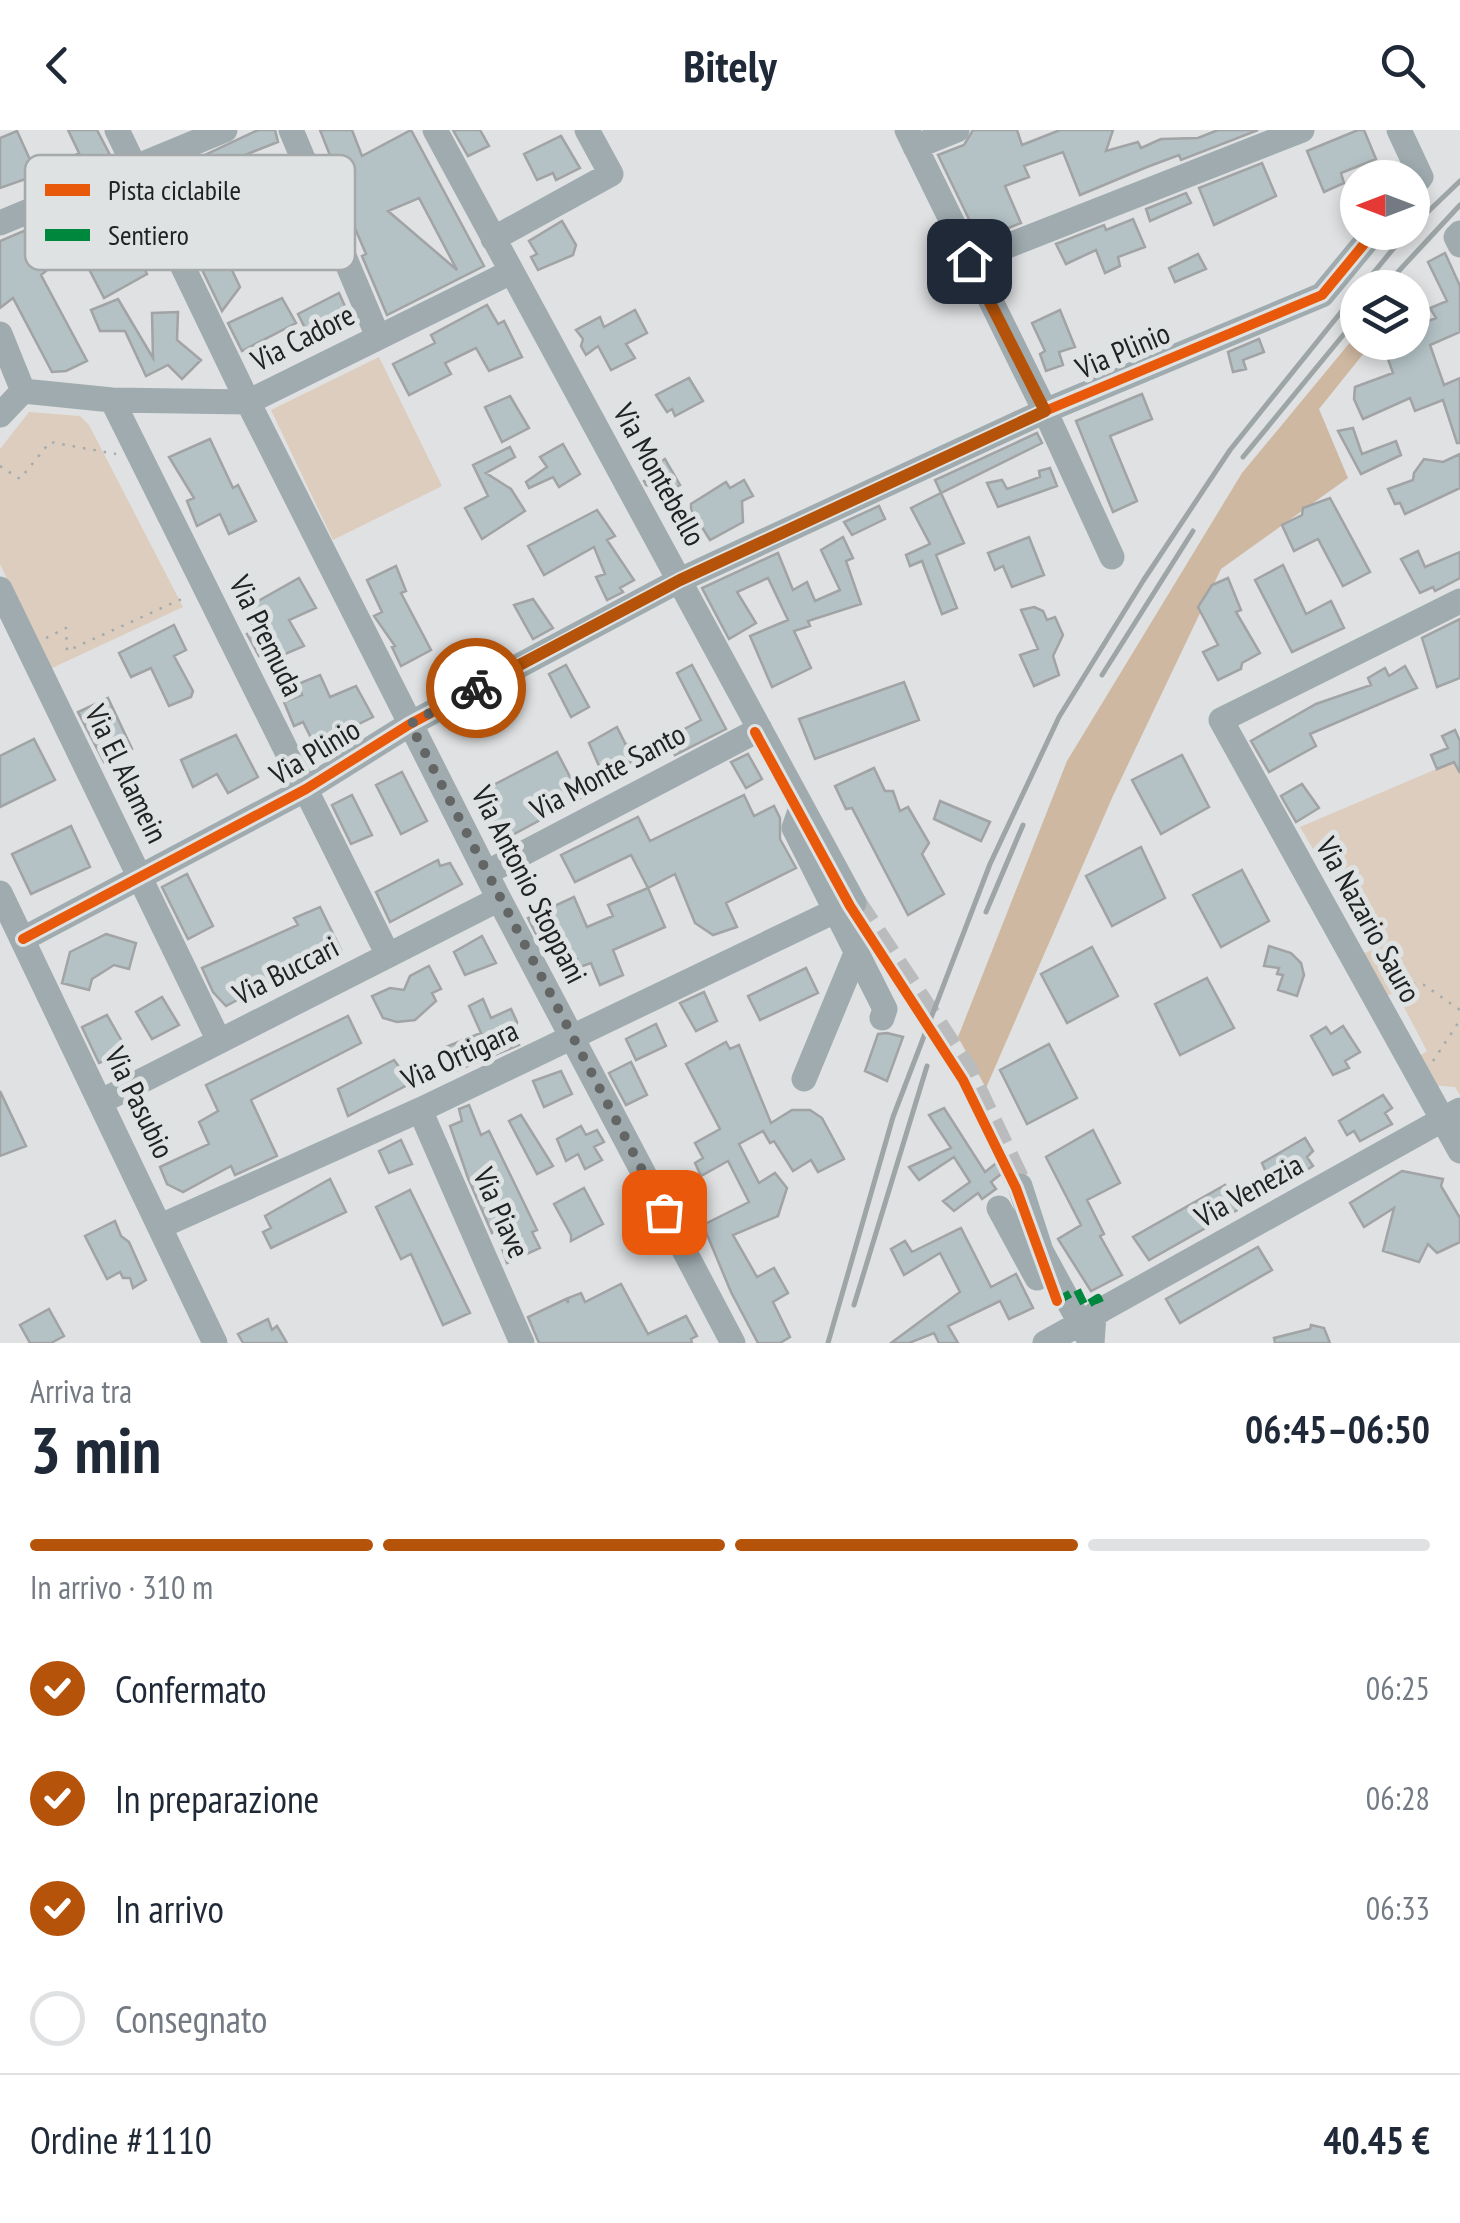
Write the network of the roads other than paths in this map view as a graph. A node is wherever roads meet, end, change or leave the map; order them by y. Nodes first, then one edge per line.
1 (118, 130) edge
2 (224, 130) edge
3 (291, 130) edge
4 (436, 130) edge
5 (587, 130) edge
6 (957, 130) edge
7 (1302, 130) edge
8 (1399, 130) edge
9 (911, 138) edge
10 (129, 155) edge
11 (167, 155) edge
12 (302, 155) edge
13 (1409, 160) edge
14 (25, 213) edge
15 (0, 223) edge
16 (493, 239) junction
17 (1359, 250) edge
18 (969, 261) junction
19 (184, 270) edge
20 (350, 270) edge
21 (511, 272) junction
22 (0, 334) edge
23 (378, 337) junction
24 (23, 391) junction
25 (112, 400) junction
26 (248, 402) junction
27 (1045, 411) junction
28 (0, 415) edge
29 (1112, 557) dead end
30 (680, 580) junction
31 (0, 589) edge
32 (1460, 600) edge
33 (410, 724) junction
34 (760, 729) junction
35 (306, 789) junction
36 (800, 812) dead end
37 (486, 873) junction
38 (140, 877) junction
39 (0, 893) edge
40 (498, 898) junction
41 (846, 906) junction
42 (23, 939) junction
43 (858, 951) junction
44 (388, 955) junction
45 (882, 1018) dead end
46 (571, 1038) junction
47 (219, 1041) junction
48 (804, 1079) dead end
49 (102, 1101) junction
50 (420, 1110) junction
51 (1451, 1115) edge
52 (1460, 1150) edge
53 (1020, 1186) tunnel mouth
54 (999, 1208) tunnel mouth
55 (161, 1226) junction
56 (1075, 1337) edge
57 (215, 1343) edge
58 (522, 1343) edge
59 (733, 1343) edge

1 - 10 street, Via Antonio Stoppani
2 - 11 street
3 - 12 street
4 - 16 street, Via Montebello
5 - 16 street
6 - 9 street
7 - 18 street
8 - 13 street
9 - 18 street
14 - 15 street
16 - 21 street, Via Montebello
17 - 27 street, Via Plinio
18 - 27 street
19 - 26 street, Via Antonio Stoppani
20 - 23 street
21 - 23 street, Via Cadore
21 - 30 street, Via Montebello
22 - 24 street
23 - 26 street, Via Cadore
24 - 25 street, Via Cadore
24 - 28 street
25 - 26 street, Via Cadore
25 - 35 street, Via Premuda
26 - 33 street, Via Antonio Stoppani
27 - 29 street
27 - 30 street, Via Plinio
30 - 33 street, Via Plinio
30 - 34 street, Via Montebello
31 - 38 street, Via El Alamein
32 - 51 street, Via Nazario Sauro
33 - 35 street, Via Plinio
33 - 37 street, Via Antonio Stoppani
34 - 37 street, Via Monte Santo
34 - 41 street, Via Montebello
35 - 38 street, Via Plinio
35 - 44 street, Via Premuda
36 - 41 street
37 - 40 street, Via Antonio Stoppani
38 - 42 street, Via Plinio
38 - 47 street, Via El Alamein
39 - 42 street, Via Pasubio
40 - 44 street, Via Buccari
40 - 46 street, Via Antonio Stoppani
41 - 43 street
41 - 46 street, Via Ortigara
42 - 49 street, Via Pasubio
43 - 45 street
43 - 48 street
44 - 47 street, Via Buccari
46 - 50 street, Via Ortigara
46 - 59 street, Via Antonio Stoppani
47 - 49 street, Via Buccari
49 - 55 street, Via Pasubio
50 - 55 street, Via Ortigara
50 - 58 street, Via Piave
51 - 52 street, Via Nazario Sauro
51 - 56 street, Via Venezia
53 - 56 street
54 - 56 street
55 - 57 street, Via Pasubio

